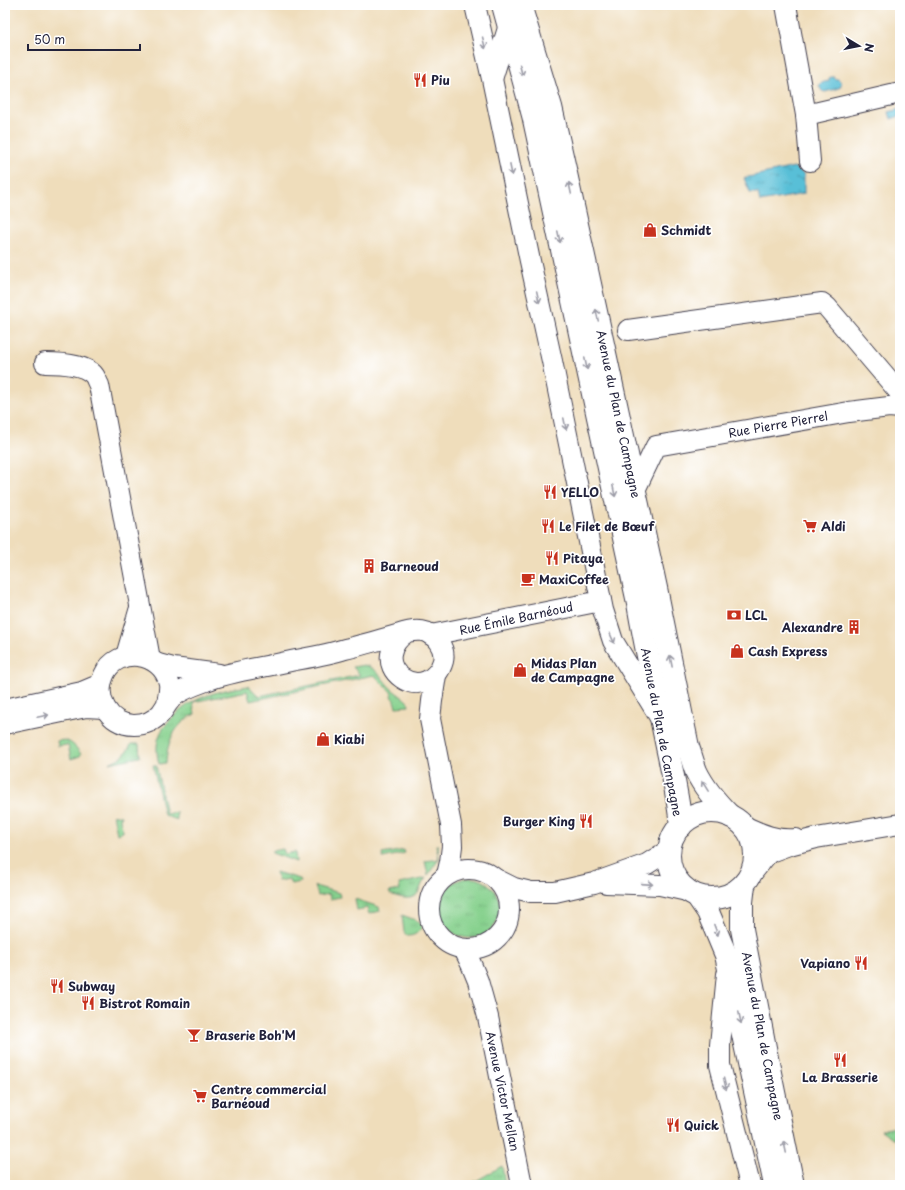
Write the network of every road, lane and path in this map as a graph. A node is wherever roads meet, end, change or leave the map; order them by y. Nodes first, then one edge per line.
1 (475, 5) edge
2 (520, 5) edge
3 (786, 5) edge
4 (506, 15) edge
5 (492, 79) junction
6 (900, 93) edge
7 (806, 115) junction
8 (810, 161) dead end
9 (628, 330) dead end
10 (45, 363) dead end
11 (900, 393) edge
12 (900, 408) edge
13 (635, 490) junction
14 (601, 601) junction
15 (140, 607) junction
16 (407, 632) junction
17 (432, 635) junction
18 (344, 650) junction
19 (126, 656) junction
20 (154, 662) junction
21 (393, 667) junction
22 (223, 674) junction
23 (436, 675) junction
24 (409, 682) junction
25 (101, 684) junction
26 (167, 704) junction
27 (104, 708) junction
28 (5, 709) edge
29 (430, 719) junction
30 (661, 719) junction
31 (5, 724) edge
32 (737, 821) junction
33 (900, 824) edge
34 (451, 825) junction
35 (681, 826) junction
36 (816, 838) junction
37 (670, 850) junction
38 (478, 869) junction
39 (447, 875) junction
40 (748, 879) junction
41 (498, 880) junction
42 (594, 883) junction
43 (548, 893) junction
44 (692, 894) junction
45 (508, 917) junction
46 (485, 946) junction
47 (464, 949) junction
48 (728, 966) junction
49 (483, 998) junction
50 (522, 1185) edge
51 (750, 1185) edge
52 (775, 1185) edge
53 (793, 1185) edge

1 -> 5 street
13 -> 2 main road, Avenue du Plan de Campagne
3 - 7 street
4 - 5 street
4 -> 30 main road, Avenue du Plan de Campagne
5 -> 14 street
6 - 7 street
7 - 8 street
9 - 11 street
10 - 15 street
12 - 13 street, Rue Pierre Pierrel
32 -> 13 main road, Avenue du Plan de Campagne
14 - 17 street, Rue Émile Barnéoud
14 -> 30 street
15 - 19 street
15 - 20 street
16 - 17 street
16 - 18 street
16 - 21 street
17 - 23 street
18 - 21 street
18 - 22 street
19 - 20 street
19 - 25 street
20 - 22 street
20 - 26 street
21 - 24 street
22 - 26 street
23 - 24 street
23 - 29 street
24 - 29 street
25 - 27 street
25 - 28 street
26 - 27 street
31 -> 27 street
29 - 34 street
30 - 35 main road, Avenue du Plan de Campagne
32 - 35 main road
32 - 36 street
32 - 40 main road
33 - 36 street
34 - 38 street
34 - 39 street
35 - 37 main road
36 - 40 street
37 - 42 street
37 - 44 main road
38 - 39 street
38 - 41 street
39 - 47 street
40 - 44 main road
53 -> 40 main road, Avenue du Plan de Campagne
41 - 43 street
41 - 45 street
42 - 43 street
42 -> 44 street
43 - 45 street
44 -> 48 main road, Avenue du Plan de Campagne
45 - 46 street
46 - 47 street
46 - 49 street, Avenue Victor Mellan
47 - 49 street, Avenue Victor Mellan
48 -> 51 street
48 -> 52 main road, Avenue du Plan de Campagne
49 - 50 street, Avenue Victor Mellan

